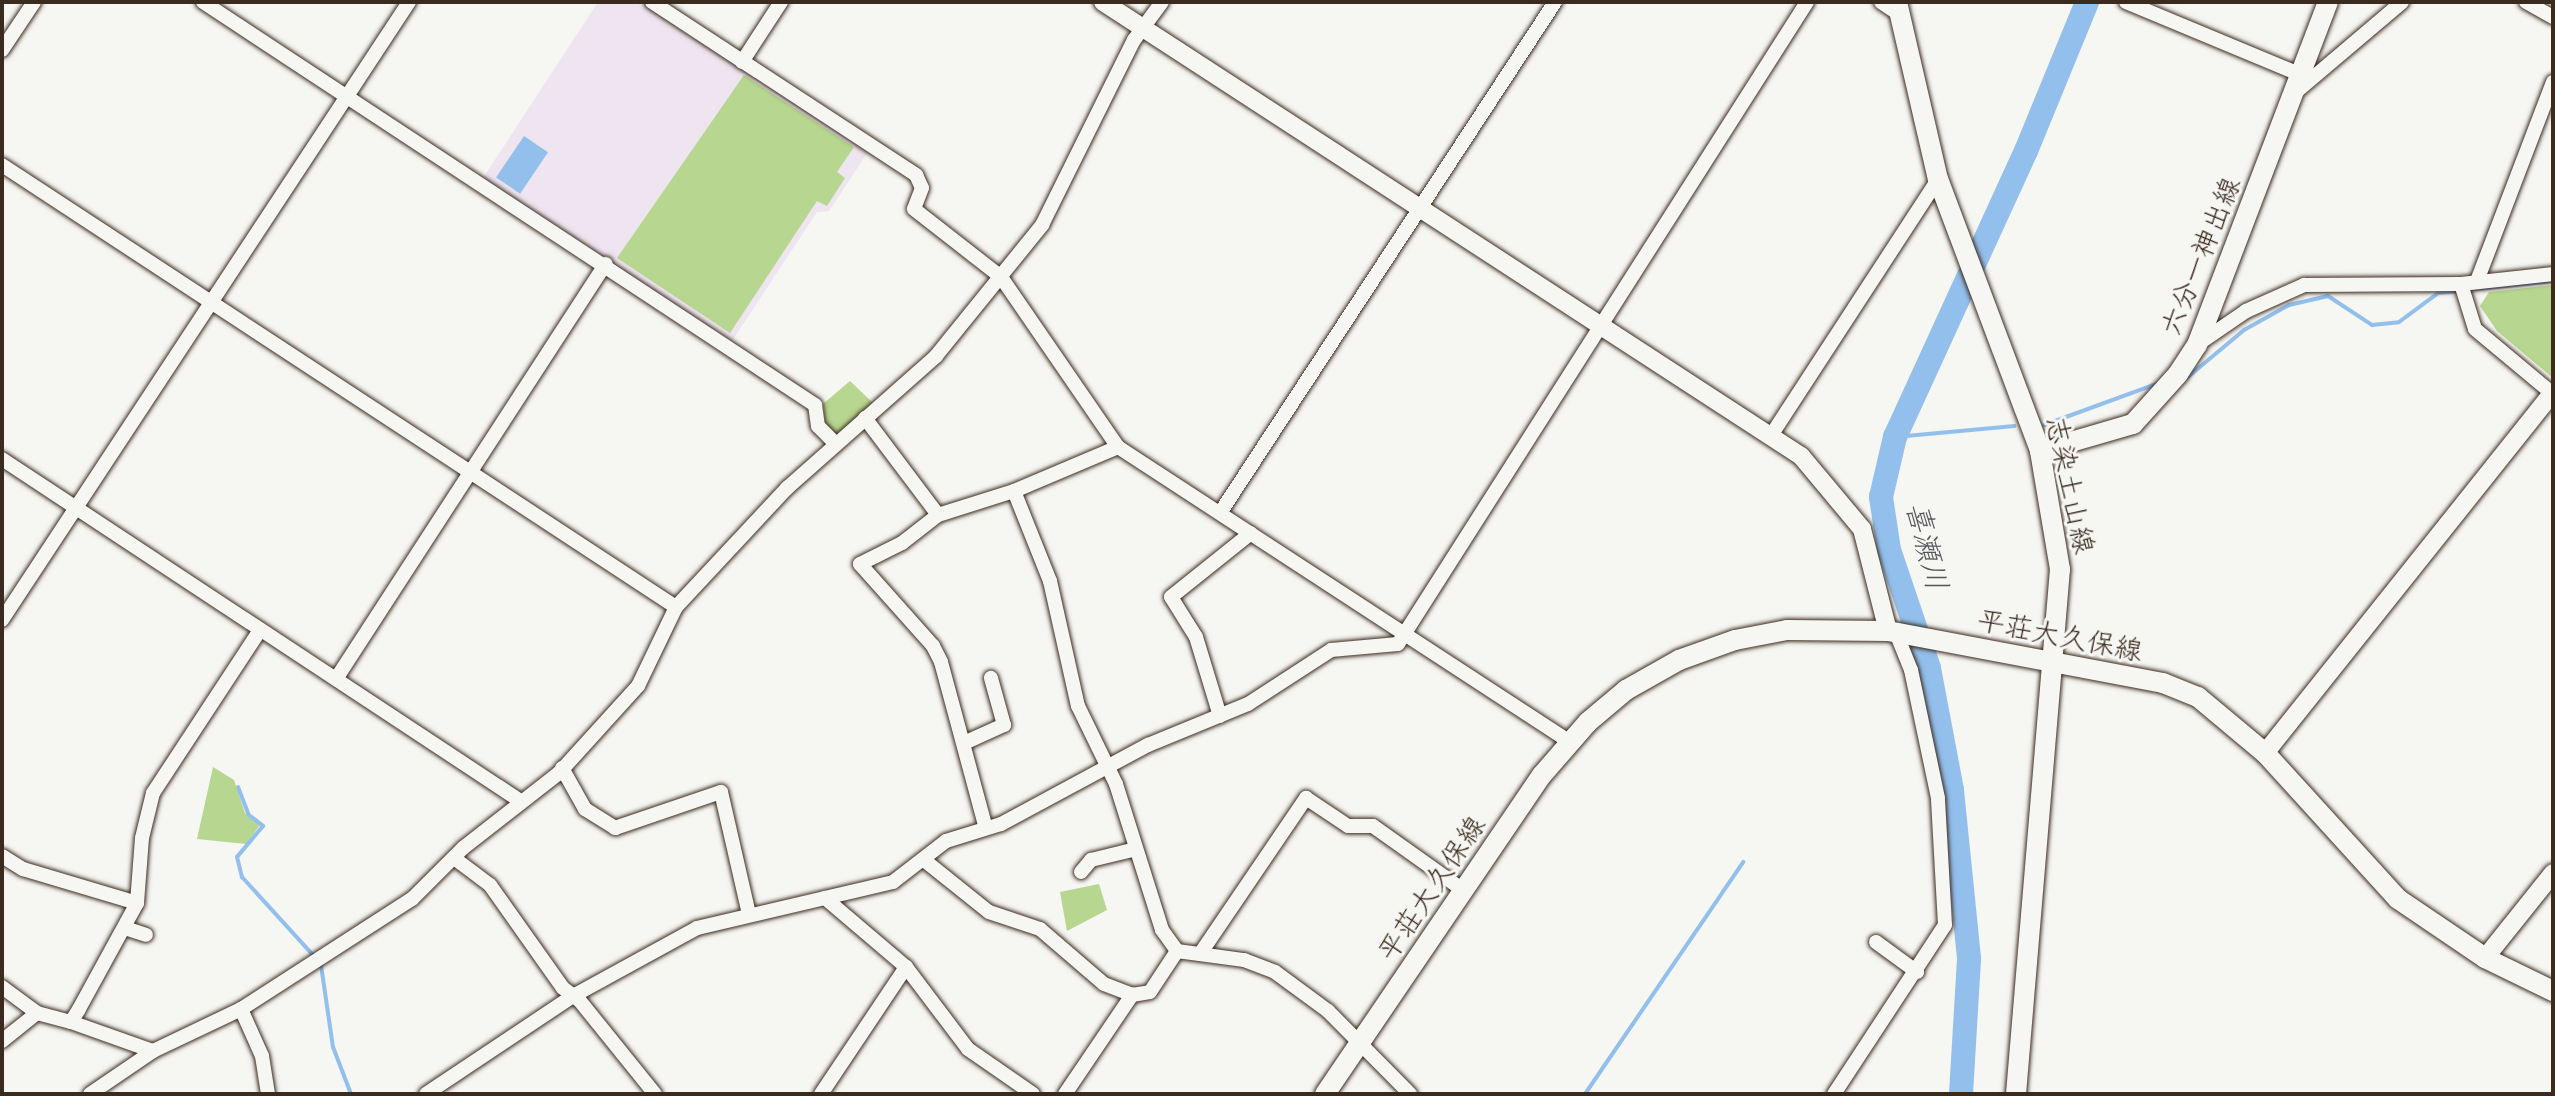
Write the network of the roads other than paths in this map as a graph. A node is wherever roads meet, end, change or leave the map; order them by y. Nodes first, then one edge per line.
1 (34, 2) edge
2 (203, 2) edge
3 (409, 2) edge
4 (652, 2) edge
5 (781, 2) edge
6 (1103, 2) edge
7 (1162, 2) edge
8 (1555, 2) edge
9 (1807, 2) edge
10 (1881, 2) edge
11 (2126, 2) edge
12 (2328, 2) edge
13 (2402, 2) edge
14 (2526, 2) edge
15 (1898, 8) edge
16 (2553, 17) edge
17 (1142, 28) junction
18 (2, 50) edge
19 (742, 62) junction
20 (2553, 82) edge
21 (2298, 84) junction
22 (345, 96) junction
23 (2, 165) edge
24 (1938, 179) junction
25 (1423, 209) junction
26 (606, 264) junction
27 (2553, 274) edge
28 (1001, 277) junction
29 (2477, 281) junction
30 (2461, 284) junction
31 (212, 303) junction
32 (1601, 322) junction
33 (2197, 345) junction
34 (2553, 394) edge
35 (865, 418) junction
36 (1772, 434) junction
37 (835, 443) junction
38 (1118, 447) junction
39 (2040, 451) junction
40 (2, 459) edge
41 (470, 473) junction
42 (1014, 491) junction
43 (74, 508) junction
44 (1220, 513) junction
45 (938, 515) junction
46 (1251, 533) junction
47 (676, 607) junction
48 (2, 620) edge
49 (260, 630) junction
50 (1404, 632) junction
51 (1894, 632) junction
52 (2053, 662) junction
53 (991, 678) dead end
54 (336, 679) junction
55 (1220, 716) junction
56 (1570, 742) junction
57 (964, 743) junction
58 (2265, 753) junction
59 (562, 768) junction
60 (1109, 770) junction
61 (519, 800) junction
62 (985, 825) junction
63 (1136, 849) junction
64 (454, 858) junction
65 (3, 860) edge
66 (924, 860) junction
67 (1081, 872) dead end
68 (2553, 873) edge
69 (1463, 890) junction
70 (825, 898) junction
71 (137, 903) junction
72 (749, 914) junction
73 (125, 928) junction
74 (146, 935) dead end
75 (1876, 942) dead end
76 (1177, 951) junction
77 (1200, 954) junction
78 (2485, 958) junction
79 (906, 967) junction
80 (1917, 972) junction
81 (2, 987) edge
82 (2553, 991) edge
83 (1132, 995) junction
84 (573, 996) junction
85 (241, 1009) junction
86 (37, 1013) junction
87 (71, 1022) junction
88 (2, 1041) edge
89 (1359, 1044) junction
90 (153, 1051) junction
91 (90, 1094) edge
92 (268, 1094) edge
93 (426, 1094) edge
94 (655, 1094) edge
95 (821, 1094) edge
96 (1033, 1094) edge
97 (1065, 1094) edge
98 (1325, 1094) edge
99 (1410, 1094) edge
100 (1834, 1094) edge
101 (2016, 1094) edge

1 - 18 street
2 - 22 street
3 - 22 street
4 - 19 street
5 - 19 street
6 - 17 street
7 - 17 street
8 - 25 street
9 - 32 street
10 - 15 street
11 - 21 street
12 - 21 main road, 六分一神出線
13 - 21 street
14 - 16 street
15 - 24 main road, 志染土山線
17 - 25 street
17 - 28 street
19 - 28 street
20 - 29 street
21 - 33 main road, 六分一神出線
22 - 26 street
22 - 31 street
23 - 31 street
24 - 36 street
24 - 39 main road, 志染土山線
25 - 32 street
25 - 44 street
26 - 37 street
26 - 41 street
27 - 29 street
28 - 35 street
28 - 38 street
29 - 30 street
30 - 33 street
30 - 34 street
31 - 41 street
31 - 43 street
32 - 36 street
32 - 50 street
33 - 39 main road, 六分一神出線
34 - 58 street
35 - 37 street
35 - 45 street
36 - 51 street
37 - 47 street
38 - 42 street
38 - 44 street
39 - 52 main road, 志染土山線
40 - 43 street
41 - 47 street
41 - 54 street
42 - 45 street
42 - 60 street
43 - 48 street
43 - 49 street
44 - 46 street
45 - 57 street
46 - 50 street
46 - 55 street
47 - 59 street
49 - 54 street
49 - 71 street
50 - 55 street
50 - 56 street
51 - 52 main road, 平荘大久保線
51 - 56 main road, 平荘大久保線
51 - 80 street
52 - 58 main road, 平荘大久保線
52 - 101 main road, 志染土山線
53 - 57 street
54 - 61 street
55 - 60 street
56 - 69 main road, 平荘大久保線
57 - 62 street
58 - 78 main road, 平荘大久保線
59 - 61 street
59 - 72 street
60 - 62 street
60 - 63 street
61 - 64 street
62 - 66 street
63 - 67 street
63 - 76 street
64 - 84 street
64 - 85 street
65 - 71 street
66 - 70 street
66 - 83 street
68 - 78 street
69 - 77 street
69 - 89 main road, 平荘大久保線
70 - 72 street
70 - 79 street
71 - 73 street
72 - 84 street
73 - 74 street
73 - 87 street
75 - 80 street
76 - 77 street
76 - 83 street
77 - 89 street
78 - 82 main road, 平荘大久保線
79 - 95 street
79 - 96 street
80 - 100 street
81 - 86 street
83 - 97 street
84 - 93 street
84 - 94 street
85 - 90 street
85 - 92 street
86 - 87 street
86 - 88 street
87 - 90 street
89 - 98 main road, 平荘大久保線
89 - 99 street
90 - 91 street

